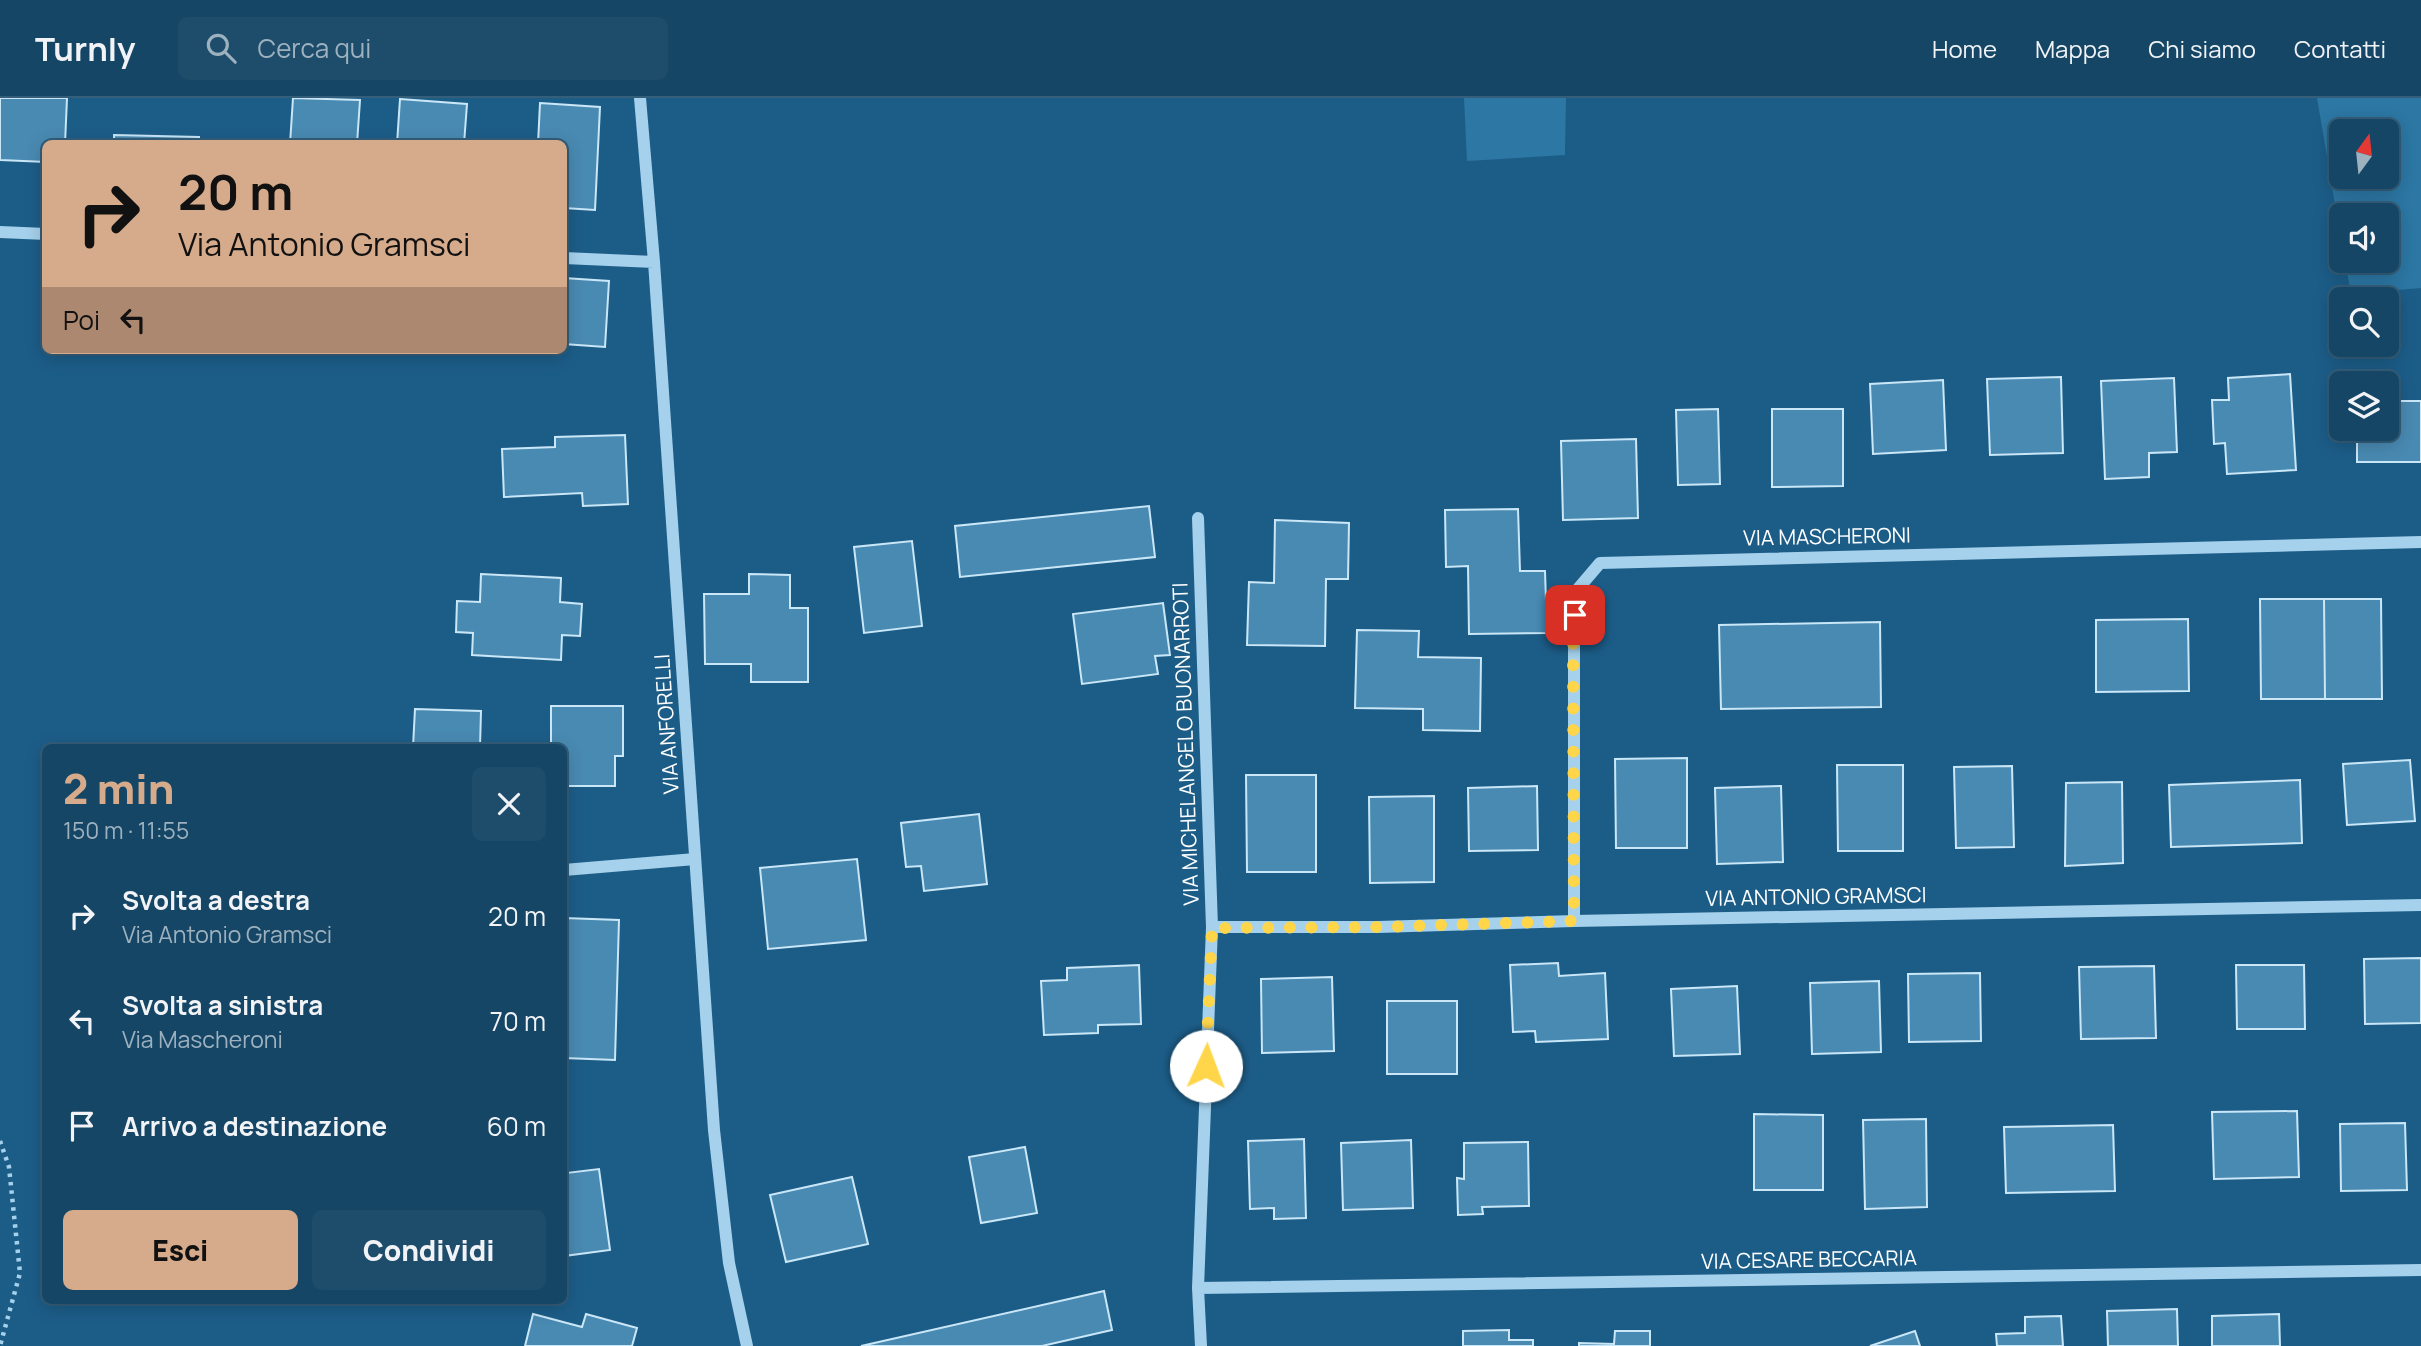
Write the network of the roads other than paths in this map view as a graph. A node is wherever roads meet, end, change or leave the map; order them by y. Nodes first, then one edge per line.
1 (640, 98) edge
2 (0, 232) edge
3 (42, 234) edge
4 (567, 258) edge
5 (654, 262) junction
6 (1198, 518) dead end
7 (2421, 542) edge
8 (695, 859) junction
9 (567, 870) edge
10 (2421, 905) edge
11 (1574, 921) junction
12 (1212, 928) junction
13 (2421, 1270) edge
14 (1198, 1288) junction
15 (747, 1346) edge
16 (1200, 1346) edge

1 - 5 street, VIA ANFORELLI
2 - 3 street
4 - 5 street
5 - 8 street, VIA ANFORELLI
6 - 12 street, VIA MICHELANGELO BUONARROTI
7 - 11 street, VIA MASCHERONI
8 - 9 street
8 - 15 street, VIA ANFORELLI
10 - 11 street, VIA ANTONIO GRAMSCI
11 - 12 street, VIA ANTONIO GRAMSCI
12 - 14 street, VIA MICHELANGELO BUONARROTI
13 - 14 street, VIA CESARE BECCARIA
14 - 16 street, VIA MICHELANGELO BUONARROTI

